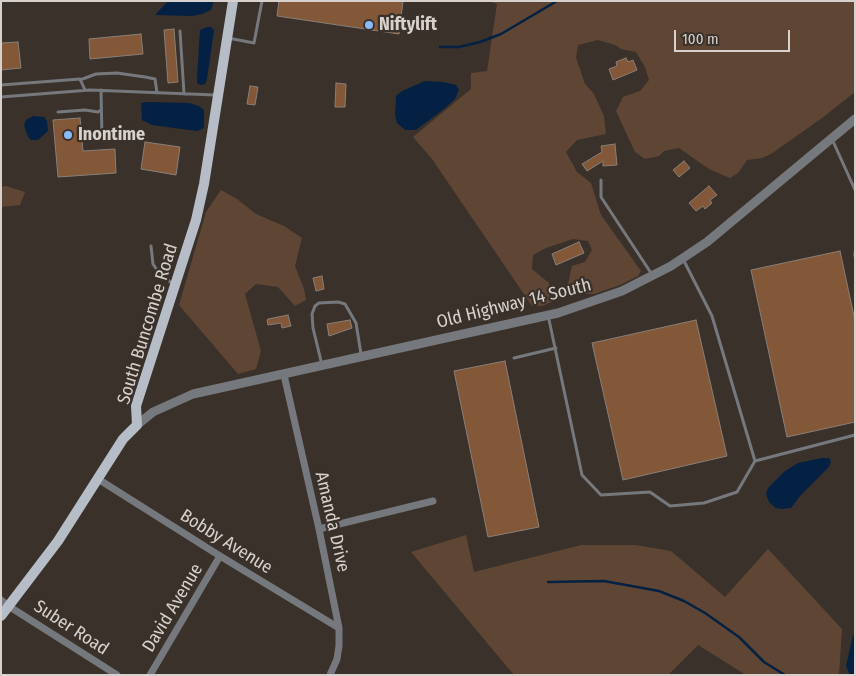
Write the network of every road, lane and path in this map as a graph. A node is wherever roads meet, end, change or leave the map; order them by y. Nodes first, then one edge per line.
1 (233, 1) edge
2 (262, 1) edge
3 (180, 32) dead end
4 (227, 38) junction
5 (80, 80) junction
6 (1, 85) edge
7 (85, 90) junction
8 (101, 90) junction
9 (157, 93) junction
10 (184, 94) junction
11 (218, 95) junction
12 (1, 97) edge
13 (101, 110) junction
14 (58, 112) dead end
15 (855, 119) edge
16 (102, 138) dead end
17 (831, 138) junction
18 (601, 180) dead end
19 (855, 190) edge
20 (151, 246) dead end
21 (855, 252) edge
22 (855, 256) edge
23 (683, 258) junction
24 (653, 276) junction
25 (176, 285) junction
26 (548, 315) junction
27 (556, 348) junction
28 (362, 357) junction
29 (514, 358) dead end
30 (322, 366) junction
31 (284, 375) junction
32 (137, 425) junction
33 (855, 435) edge
34 (755, 461) junction
35 (98, 478) junction
36 (433, 501) dead end
37 (319, 529) junction
38 (220, 556) junction
39 (5, 603) edge
40 (1, 616) edge
41 (339, 628) junction
42 (116, 675) edge
43 (150, 675) edge
44 (330, 675) edge

1 - 4 main road, South Buncombe Road
2 - 4 lane
3 - 10 lane
4 - 11 main road, South Buncombe Road
5 - 6 lane
5 - 7 lane
5 - 9 lane
7 - 8 lane
7 - 12 lane
8 - 9 lane
8 - 13 lane
9 - 10 lane
10 - 11 lane
11 - 25 main road, South Buncombe Road
13 - 14 lane
13 - 16 lane
15 - 17 street, Old Highway 14 South
17 - 19 lane
17 - 23 street, Old Highway 14 South
18 - 24 lane
20 - 25 lane
21 - 22 lane
23 - 24 street, Old Highway 14 South
23 - 34 lane
24 - 26 street, Old Highway 14 South
25 - 32 main road, South Buncombe Road
26 - 27 lane
26 - 28 street, Old Highway 14 South
27 - 29 lane
27 - 34 lane
28 - 30 street, Old Highway 14 South
28 - 30 lane
30 - 31 street, Old Highway 14 South
31 - 32 street, Old Highway 14 South
31 - 37 street, Amanda Drive
32 - 35 main road, South Buncombe Road
33 - 34 lane
35 - 38 street, Bobby Avenue
35 - 39 main road, South Buncombe Road
36 - 37 street
37 - 41 street, Amanda Drive
38 - 41 street, Bobby Avenue
38 - 43 street, David Avenue
39 - 40 main road, South Buncombe Road
39 - 42 street, Suber Road
41 - 44 street, Amanda Drive

